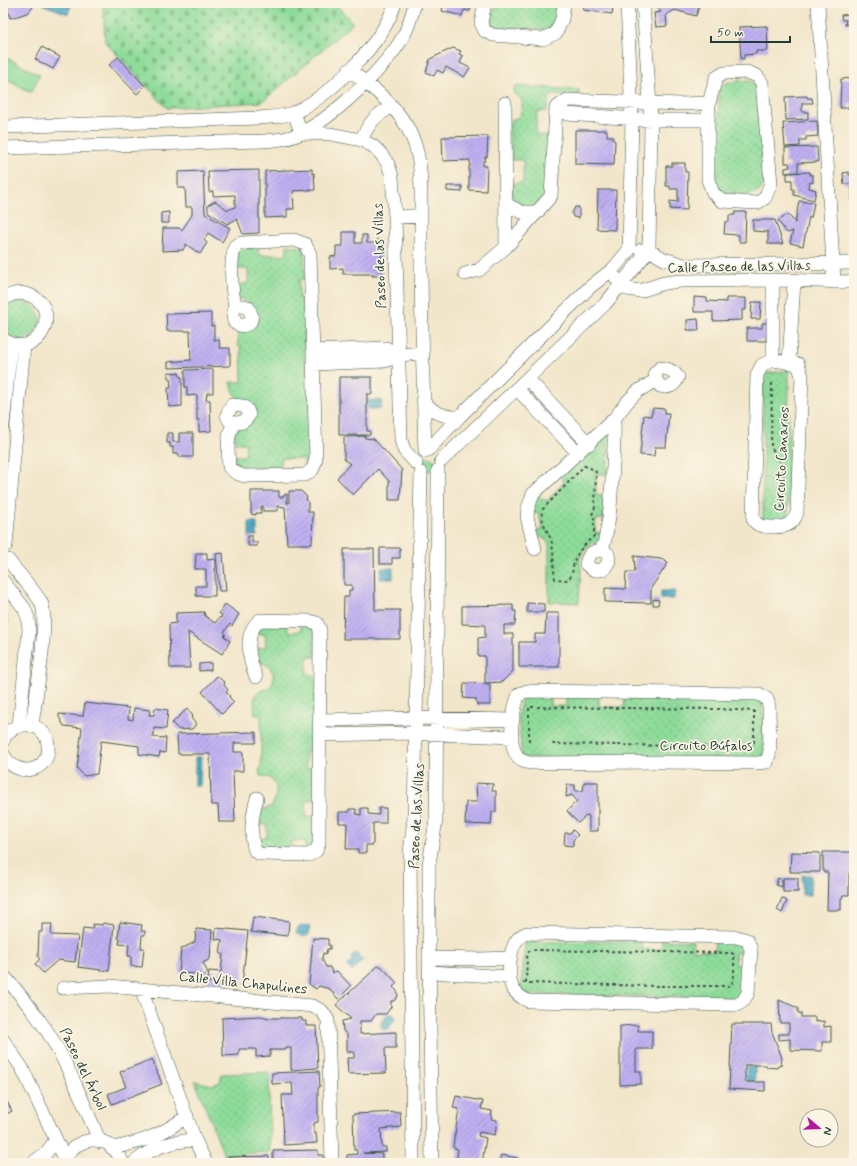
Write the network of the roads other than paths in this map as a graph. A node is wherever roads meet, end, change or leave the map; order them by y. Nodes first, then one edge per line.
1 (395, 3) edge
2 (415, 3) edge
3 (485, 3) edge
4 (564, 3) edge
5 (627, 3) edge
6 (643, 3) edge
7 (818, 3) edge
8 (348, 70) junction
9 (365, 82) junction
10 (590, 100) junction
11 (632, 102) junction
12 (504, 103) dead end
13 (650, 103) junction
14 (709, 103) junction
15 (680, 104) junction
16 (392, 107) junction
17 (556, 108) junction
18 (294, 112) junction
19 (589, 116) junction
20 (632, 119) junction
21 (680, 119) junction
22 (650, 120) junction
23 (708, 120) junction
24 (3, 127) edge
25 (301, 133) junction
26 (361, 140) junction
27 (3, 148) edge
28 (506, 204) junction
29 (538, 212) junction
30 (421, 216) junction
31 (395, 217) junction
32 (506, 247) junction
33 (629, 250) junction
34 (649, 250) junction
35 (854, 263) edge
36 (833, 264) junction
37 (613, 269) junction
38 (465, 274) dead end
39 (773, 280) junction
40 (794, 280) junction
41 (834, 282) junction
42 (854, 282) edge
43 (621, 285) junction
44 (590, 287) junction
45 (3, 300) edge
46 (605, 304) junction
47 (235, 305) dead end
48 (773, 326) junction
49 (792, 326) junction
50 (13, 343) edge
51 (353, 349) junction
52 (313, 351) junction
53 (422, 353) junction
54 (399, 355) junction
55 (773, 360) junction
56 (354, 362) junction
57 (789, 362) junction
58 (314, 364) junction
59 (528, 379) junction
60 (656, 380) dead end
61 (517, 389) junction
62 (424, 402) junction
63 (563, 416) junction
64 (460, 417) junction
65 (614, 419) junction
66 (234, 423) dead end
67 (3, 424) edge
68 (552, 426) junction
69 (589, 444) junction
70 (427, 451) junction
71 (578, 453) junction
72 (440, 466) junction
73 (418, 468) junction
74 (4, 544) edge
75 (535, 549) dead end
76 (602, 550) dead end
77 (6, 563) edge
78 (3, 581) edge
79 (256, 677) dead end
80 (417, 718) junction
81 (437, 719) junction
82 (320, 720) junction
83 (480, 720) junction
84 (513, 720) junction
85 (25, 725) junction
86 (416, 733) junction
87 (437, 733) junction
88 (320, 735) junction
89 (481, 736) junction
90 (512, 737) junction
91 (3, 741) edge
92 (3, 754) edge
93 (257, 798) dead end
94 (429, 958) junction
95 (511, 958) junction
96 (479, 959) junction
97 (430, 972) junction
98 (3, 975) edge
99 (478, 975) junction
100 (511, 980) junction
101 (63, 988) dead end
102 (141, 989) junction
103 (3, 1040) edge
104 (187, 1116) junction
105 (56, 1140) junction
106 (195, 1140) junction
107 (100, 1142) junction
108 (156, 1142) junction
109 (112, 1148) junction
110 (65, 1162) edge
111 (33, 1163) edge
112 (123, 1163) edge
113 (134, 1163) edge
114 (206, 1163) edge
115 (332, 1163) edge
116 (413, 1163) edge
117 (432, 1163) edge

1 - 8 street
2 - 9 street
3 - 4 street
5 - 11 street
6 - 13 street
7 - 36 street
8 - 9 street
8 - 18 street
9 - 16 street
9 - 25 street
10 - 11 street
10 - 17 street
10 - 19 street
11 - 13 street
11 - 20 street
12 - 28 street
13 - 15 street
13 - 22 street
14 - 15 street
14 - 23 street
14 - 23 street
15 - 21 street
16 - 26 street
16 - 30 street
17 - 19 street
17 - 29 street
18 - 24 street
18 - 25 street
19 - 20 street
20 - 22 street
20 - 33 street
21 - 22 street
21 - 23 street
22 - 34 street
25 - 26 street, Paseo de las Villas
25 - 27 street
26 - 31 street, Paseo de las Villas
28 - 29 street
28 - 32 street
29 - 32 street
30 - 31 street
30 - 53 street
31 - 54 street, Paseo de las Villas
32 - 38 street
33 - 34 street, Calle Paseo de las Villas
33 - 37 street
34 - 36 street, Calle Paseo de las Villas
34 - 43 street
35 - 36 street, Calle Paseo de las Villas
36 - 41 street
37 - 43 street
37 - 44 street
39 - 40 street, Calle Paseo de las Villas
39 - 43 street, Calle Paseo de las Villas
39 - 48 street
40 - 41 street, Calle Paseo de las Villas
40 - 49 street
41 - 42 street, Calle Paseo de las Villas
43 - 46 street
44 - 46 street
44 - 64 street
45 - 50 street
46 - 59 street
47 - 52 street
48 - 49 street
48 - 55 street
49 - 57 street
50 - 67 street
50 - 74 street
51 - 52 street
51 - 54 street
51 - 56 street
52 - 58 street
53 - 54 street
53 - 62 street
54 - 56 street
54 - 73 street, Paseo de las Villas
55 - 57 street
55 - 57 street, Circuito Canarios
56 - 58 street
58 - 66 street
59 - 61 street
59 - 63 street
60 - 65 street
61 - 68 street
61 - 72 street
62 - 64 street
62 - 70 street
63 - 68 street
63 - 69 street
64 - 70 street
65 - 69 street
65 - 76 street
68 - 71 street
69 - 71 street
70 - 72 street
70 - 73 street
71 - 75 street
72 - 73 street
72 - 81 street, Paseo de las Villas
73 - 80 street, Paseo de las Villas
74 - 77 street
77 - 85 street
78 - 85 street
79 - 82 street
80 - 81 street
80 - 82 street
80 - 86 street, Paseo de las Villas
81 - 83 street
81 - 87 street, Paseo de las Villas
82 - 88 street
83 - 84 street
83 - 89 street
84 - 90 street, Circuito Búfalos
84 - 90 street, Circuito Búfalos
85 - 91 street
85 - 92 street
86 - 87 street
86 - 88 street
86 - 116 street, Paseo de las Villas
87 - 89 street
87 - 94 street, Paseo de las Villas
88 - 93 street
89 - 90 street
94 - 96 street
94 - 97 street, Paseo de las Villas
95 - 96 street
95 - 100 street
95 - 100 street
96 - 99 street
97 - 99 street
97 - 117 street, Paseo de las Villas
98 - 107 street, Paseo del Árbol
99 - 100 street
101 - 102 street, Calle Villa Chapulines
102 - 104 street
102 - 115 street, Calle Villa Chapulines
103 - 105 street
104 - 106 street
104 - 108 street
105 - 110 street
105 - 111 street
106 - 108 street
106 - 114 street
107 - 109 street
107 - 110 street
108 - 109 street
108 - 113 street
109 - 112 street

